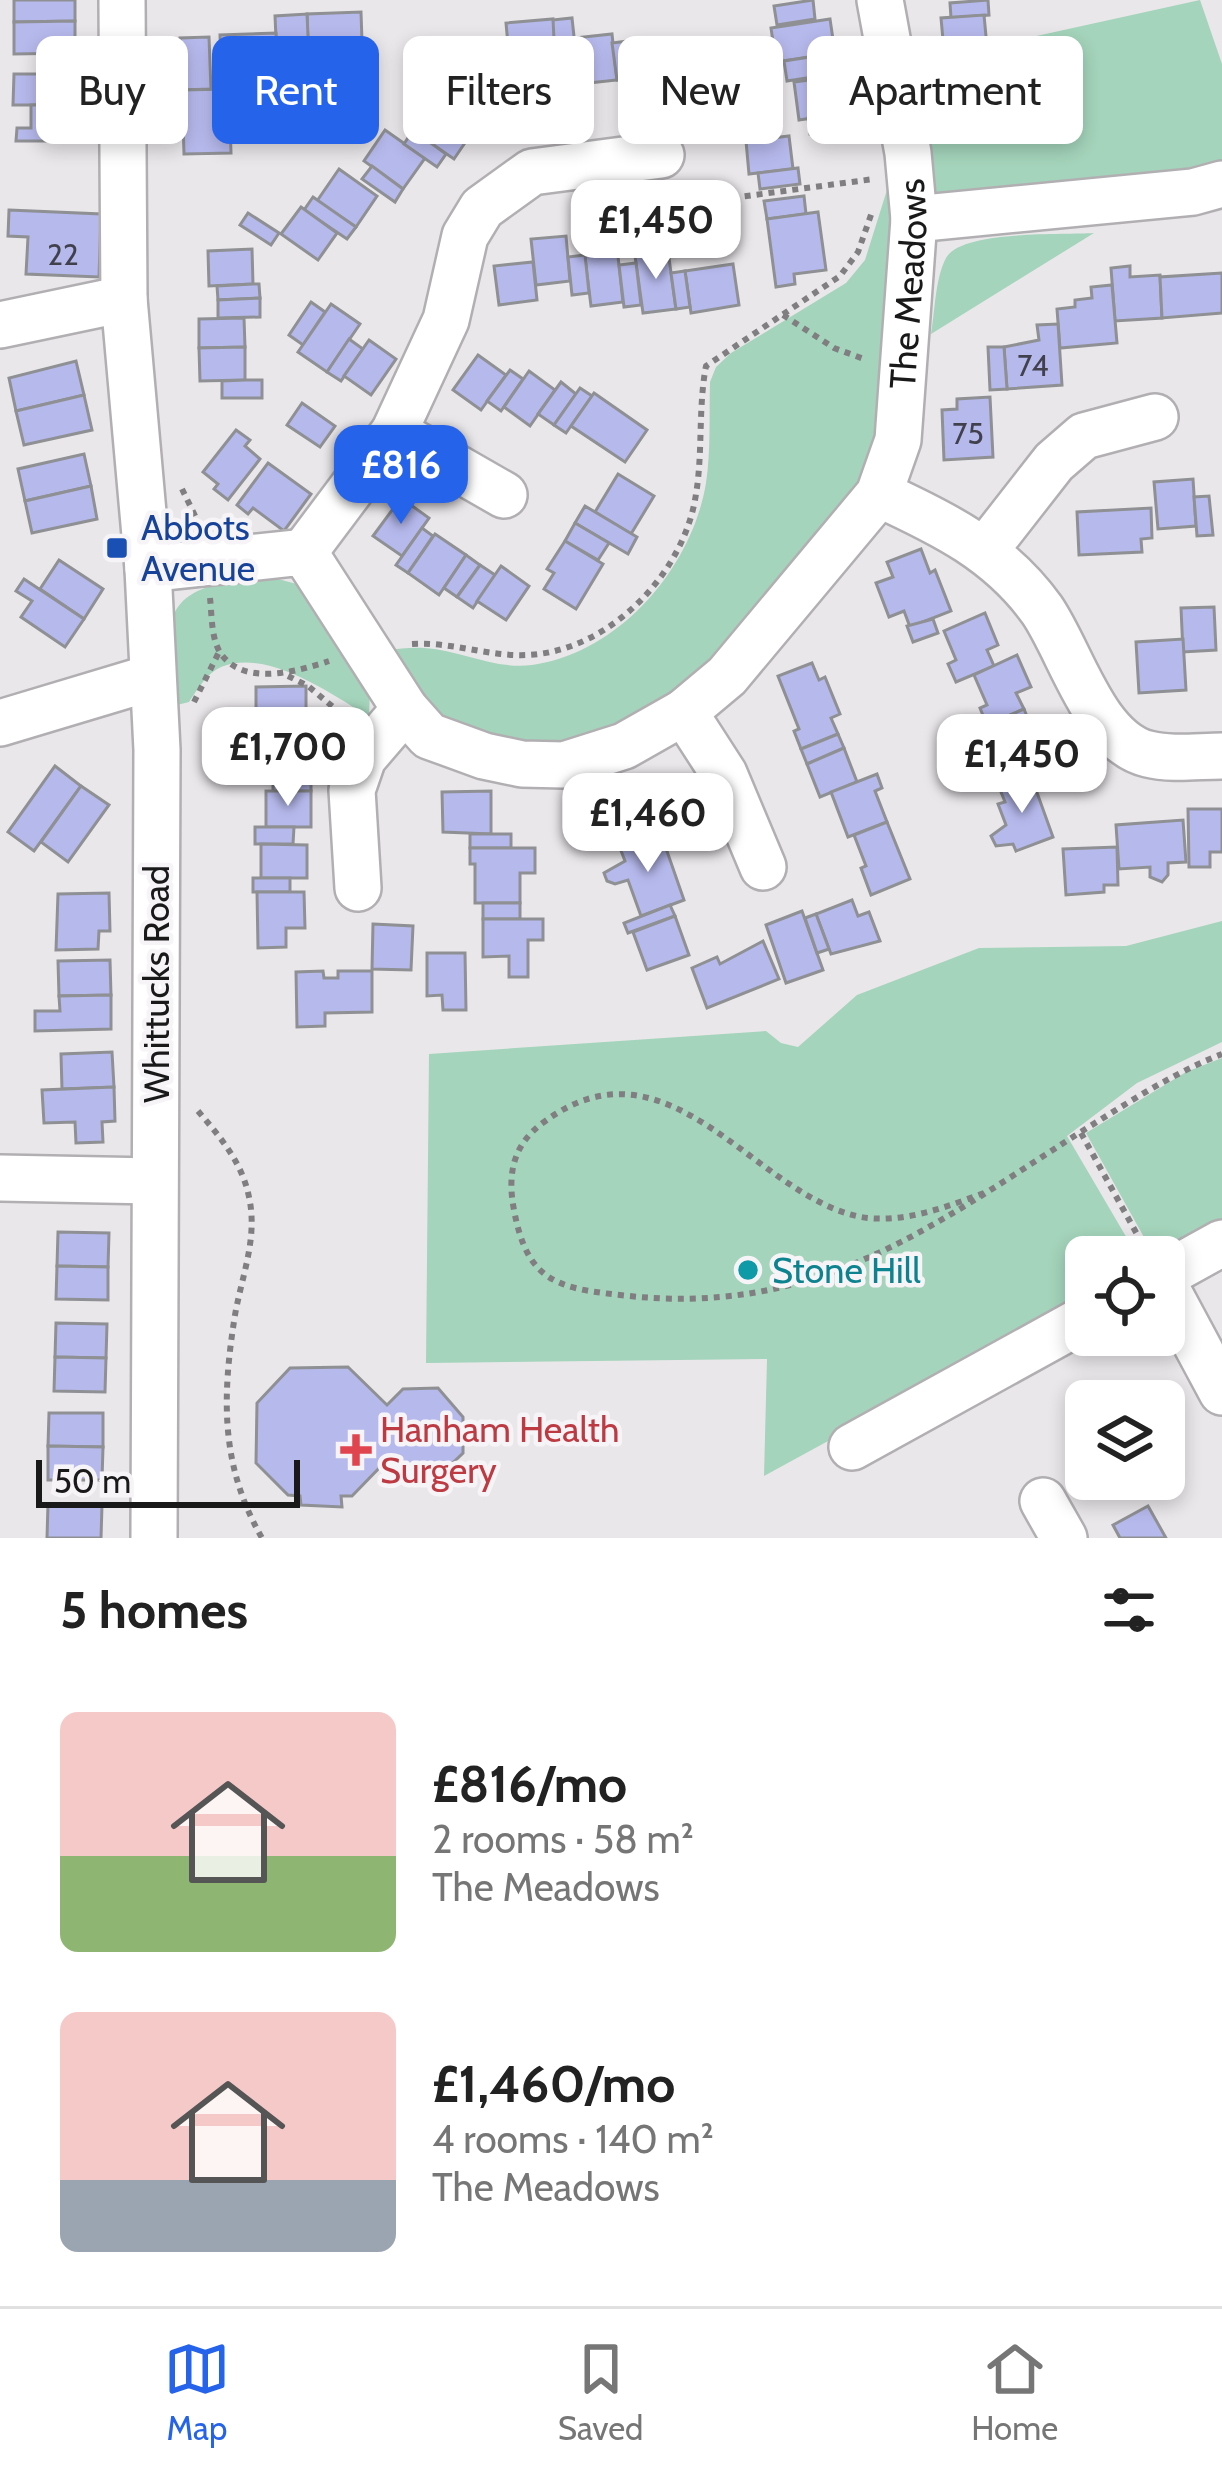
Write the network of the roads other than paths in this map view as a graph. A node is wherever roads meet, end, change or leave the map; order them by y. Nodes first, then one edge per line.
1 (122, 0) edge
2 (880, 0) edge
3 (661, 155) dead end
4 (1222, 184) edge
5 (914, 219) junction
6 (124, 299) junction
7 (0, 325) edge
8 (1155, 417) dead end
9 (394, 432) junction
10 (879, 494) junction
11 (504, 495) dead end
12 (986, 549) junction
13 (304, 552) junction
14 (148, 569) junction
15 (150, 678) junction
16 (684, 712) junction
17 (0, 723) edge
18 (390, 726) junction
19 (1222, 756) edge
20 (764, 867) dead end
21 (358, 888) dead end
22 (0, 1178) edge
23 (154, 1181) junction
24 (1222, 1244) edge
25 (1185, 1267) edge
26 (1185, 1321) edge
27 (1065, 1330) edge
28 (1222, 1392) edge
29 (852, 1447) dead end
30 (154, 1538) edge

1 - 6 street, Whittucks Road
2 - 5 street, The Meadows
3 - 9 street
4 - 5 street
5 - 10 street, The Meadows
6 - 7 street
6 - 14 street, Whittucks Road
8 - 12 street
9 - 11 street
9 - 13 street
10 - 12 street
10 - 16 street, The Meadows
12 - 19 street
13 - 14 street
13 - 18 street, The Meadows
14 - 15 street, Whittucks Road
15 - 17 street
15 - 23 street, Whittucks Road
16 - 18 street, The Meadows
16 - 20 street
18 - 21 street
22 - 23 street
23 - 30 street, Whittucks Road
24 - 25 street
26 - 28 street
27 - 29 street

